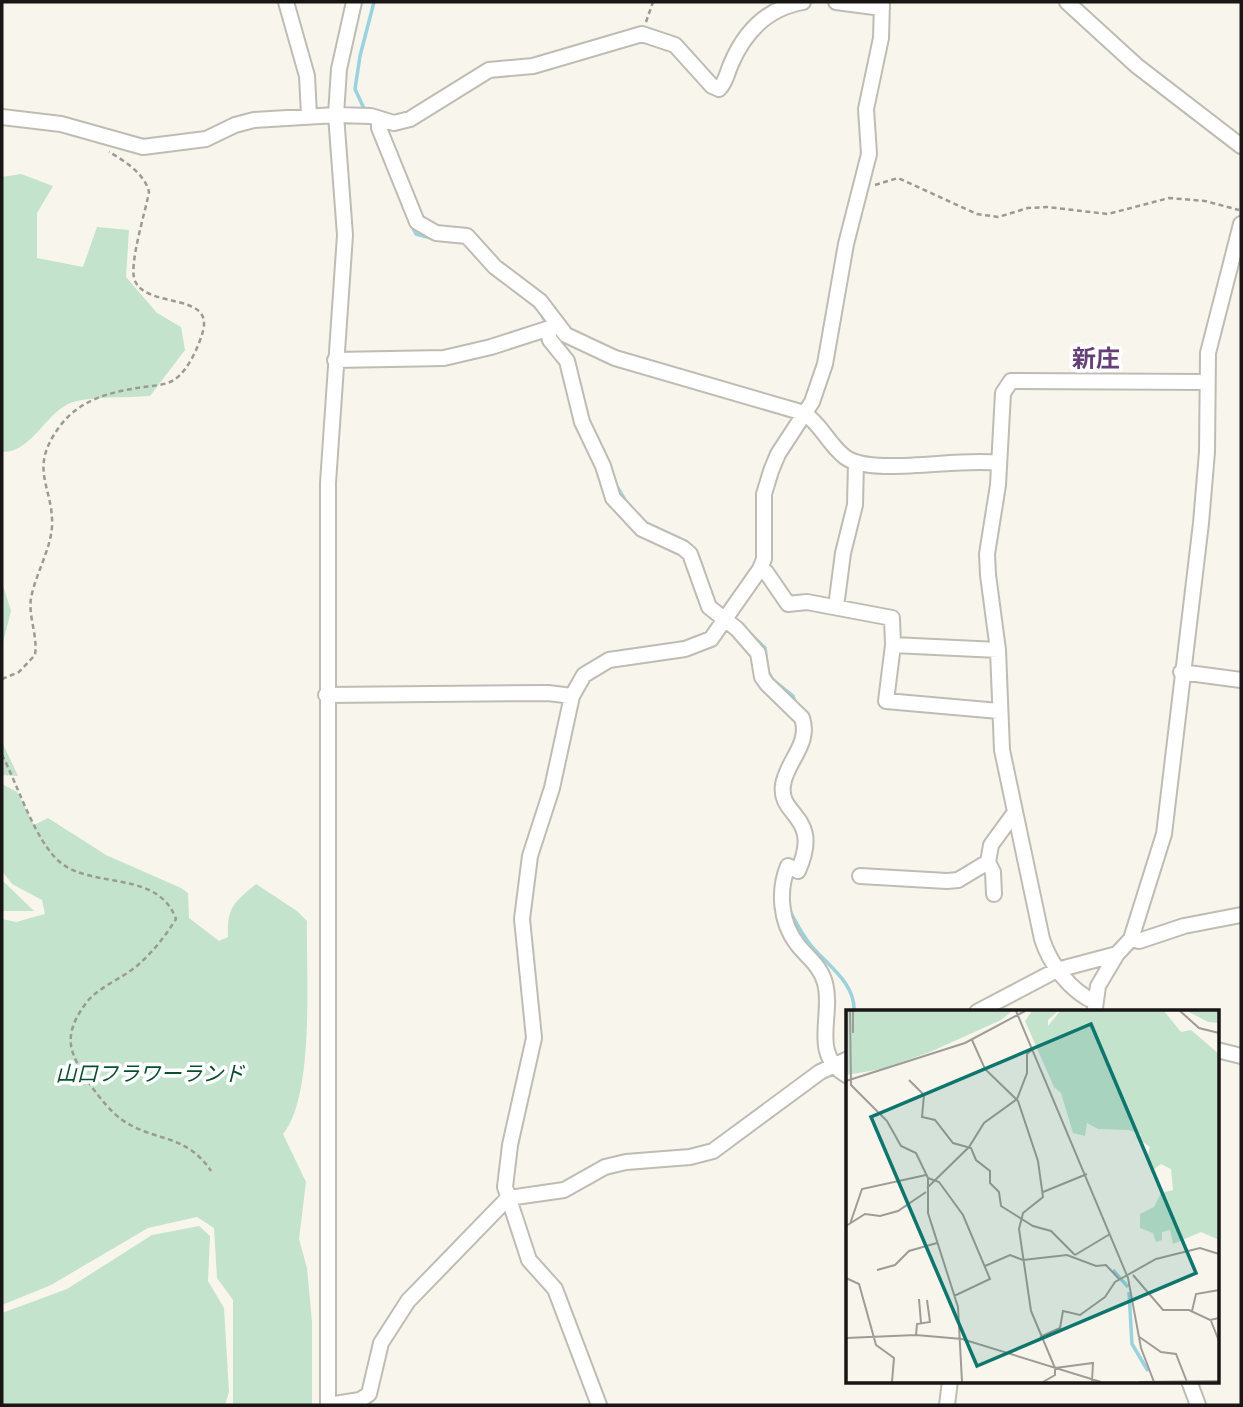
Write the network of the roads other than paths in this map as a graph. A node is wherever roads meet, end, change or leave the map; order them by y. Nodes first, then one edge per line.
1 (286, 2) edge
2 (354, 2) edge
3 (803, 2) edge
4 (836, 2) edge
5 (1067, 2) edge
6 (882, 5) edge
7 (309, 115) junction
8 (336, 115) junction
9 (2, 117) edge
10 (371, 117) junction
11 (1241, 146) edge
12 (1241, 224) edge
13 (553, 328) junction
14 (335, 360) junction
15 (1207, 382) junction
16 (804, 413) junction
17 (856, 462) junction
18 (997, 463) junction
19 (760, 569) junction
20 (836, 607) junction
21 (726, 615) junction
22 (893, 645) junction
23 (999, 650) junction
24 (1181, 672) junction
25 (1241, 680) edge
26 (326, 695) junction
27 (572, 696) junction
28 (999, 711) junction
29 (1015, 812) junction
30 (988, 862) junction
31 (860, 876) dead end
32 (994, 894) dead end
33 (1241, 915) edge
34 (1131, 939) junction
35 (1116, 954) junction
36 (1057, 970) junction
37 (1095, 1007) edge
38 (981, 1010) edge
39 (1218, 1050) edge
40 (1241, 1056) edge
41 (846, 1060) edge
42 (832, 1065) junction
43 (846, 1075) edge
44 (508, 1198) junction
45 (950, 1382) edge
46 (1189, 1382) edge
47 (328, 1405) edge
48 (598, 1405) edge
49 (947, 1405) edge
50 (1198, 1405) edge

1 - 7 street
2 - 8 street
3 - 10 street
4 - 6 street
5 - 11 street
6 - 16 street
7 - 8 street
7 - 9 street
8 - 10 street
8 - 14 street
10 - 13 street
12 - 15 street
13 - 14 street
13 - 16 street
13 - 21 street
14 - 26 street
15 - 18 street
15 - 24 street
16 - 17 street
16 - 19 street
17 - 18 street
17 - 20 street
18 - 23 street
19 - 20 street
19 - 21 street
20 - 22 street
21 - 27 street
21 - 42 street
22 - 23 street
22 - 28 street
23 - 28 street
24 - 25 street
24 - 34 street
26 - 27 street
26 - 47 street
27 - 44 street
28 - 29 street
29 - 30 street
29 - 36 street
30 - 31 street
30 - 32 street
33 - 34 street
34 - 35 street
35 - 36 street
35 - 37 street
36 - 37 street
36 - 38 street
39 - 40 street
41 - 42 street
42 - 43 street
42 - 44 street
44 - 47 street
44 - 48 street
45 - 49 street
46 - 50 street

